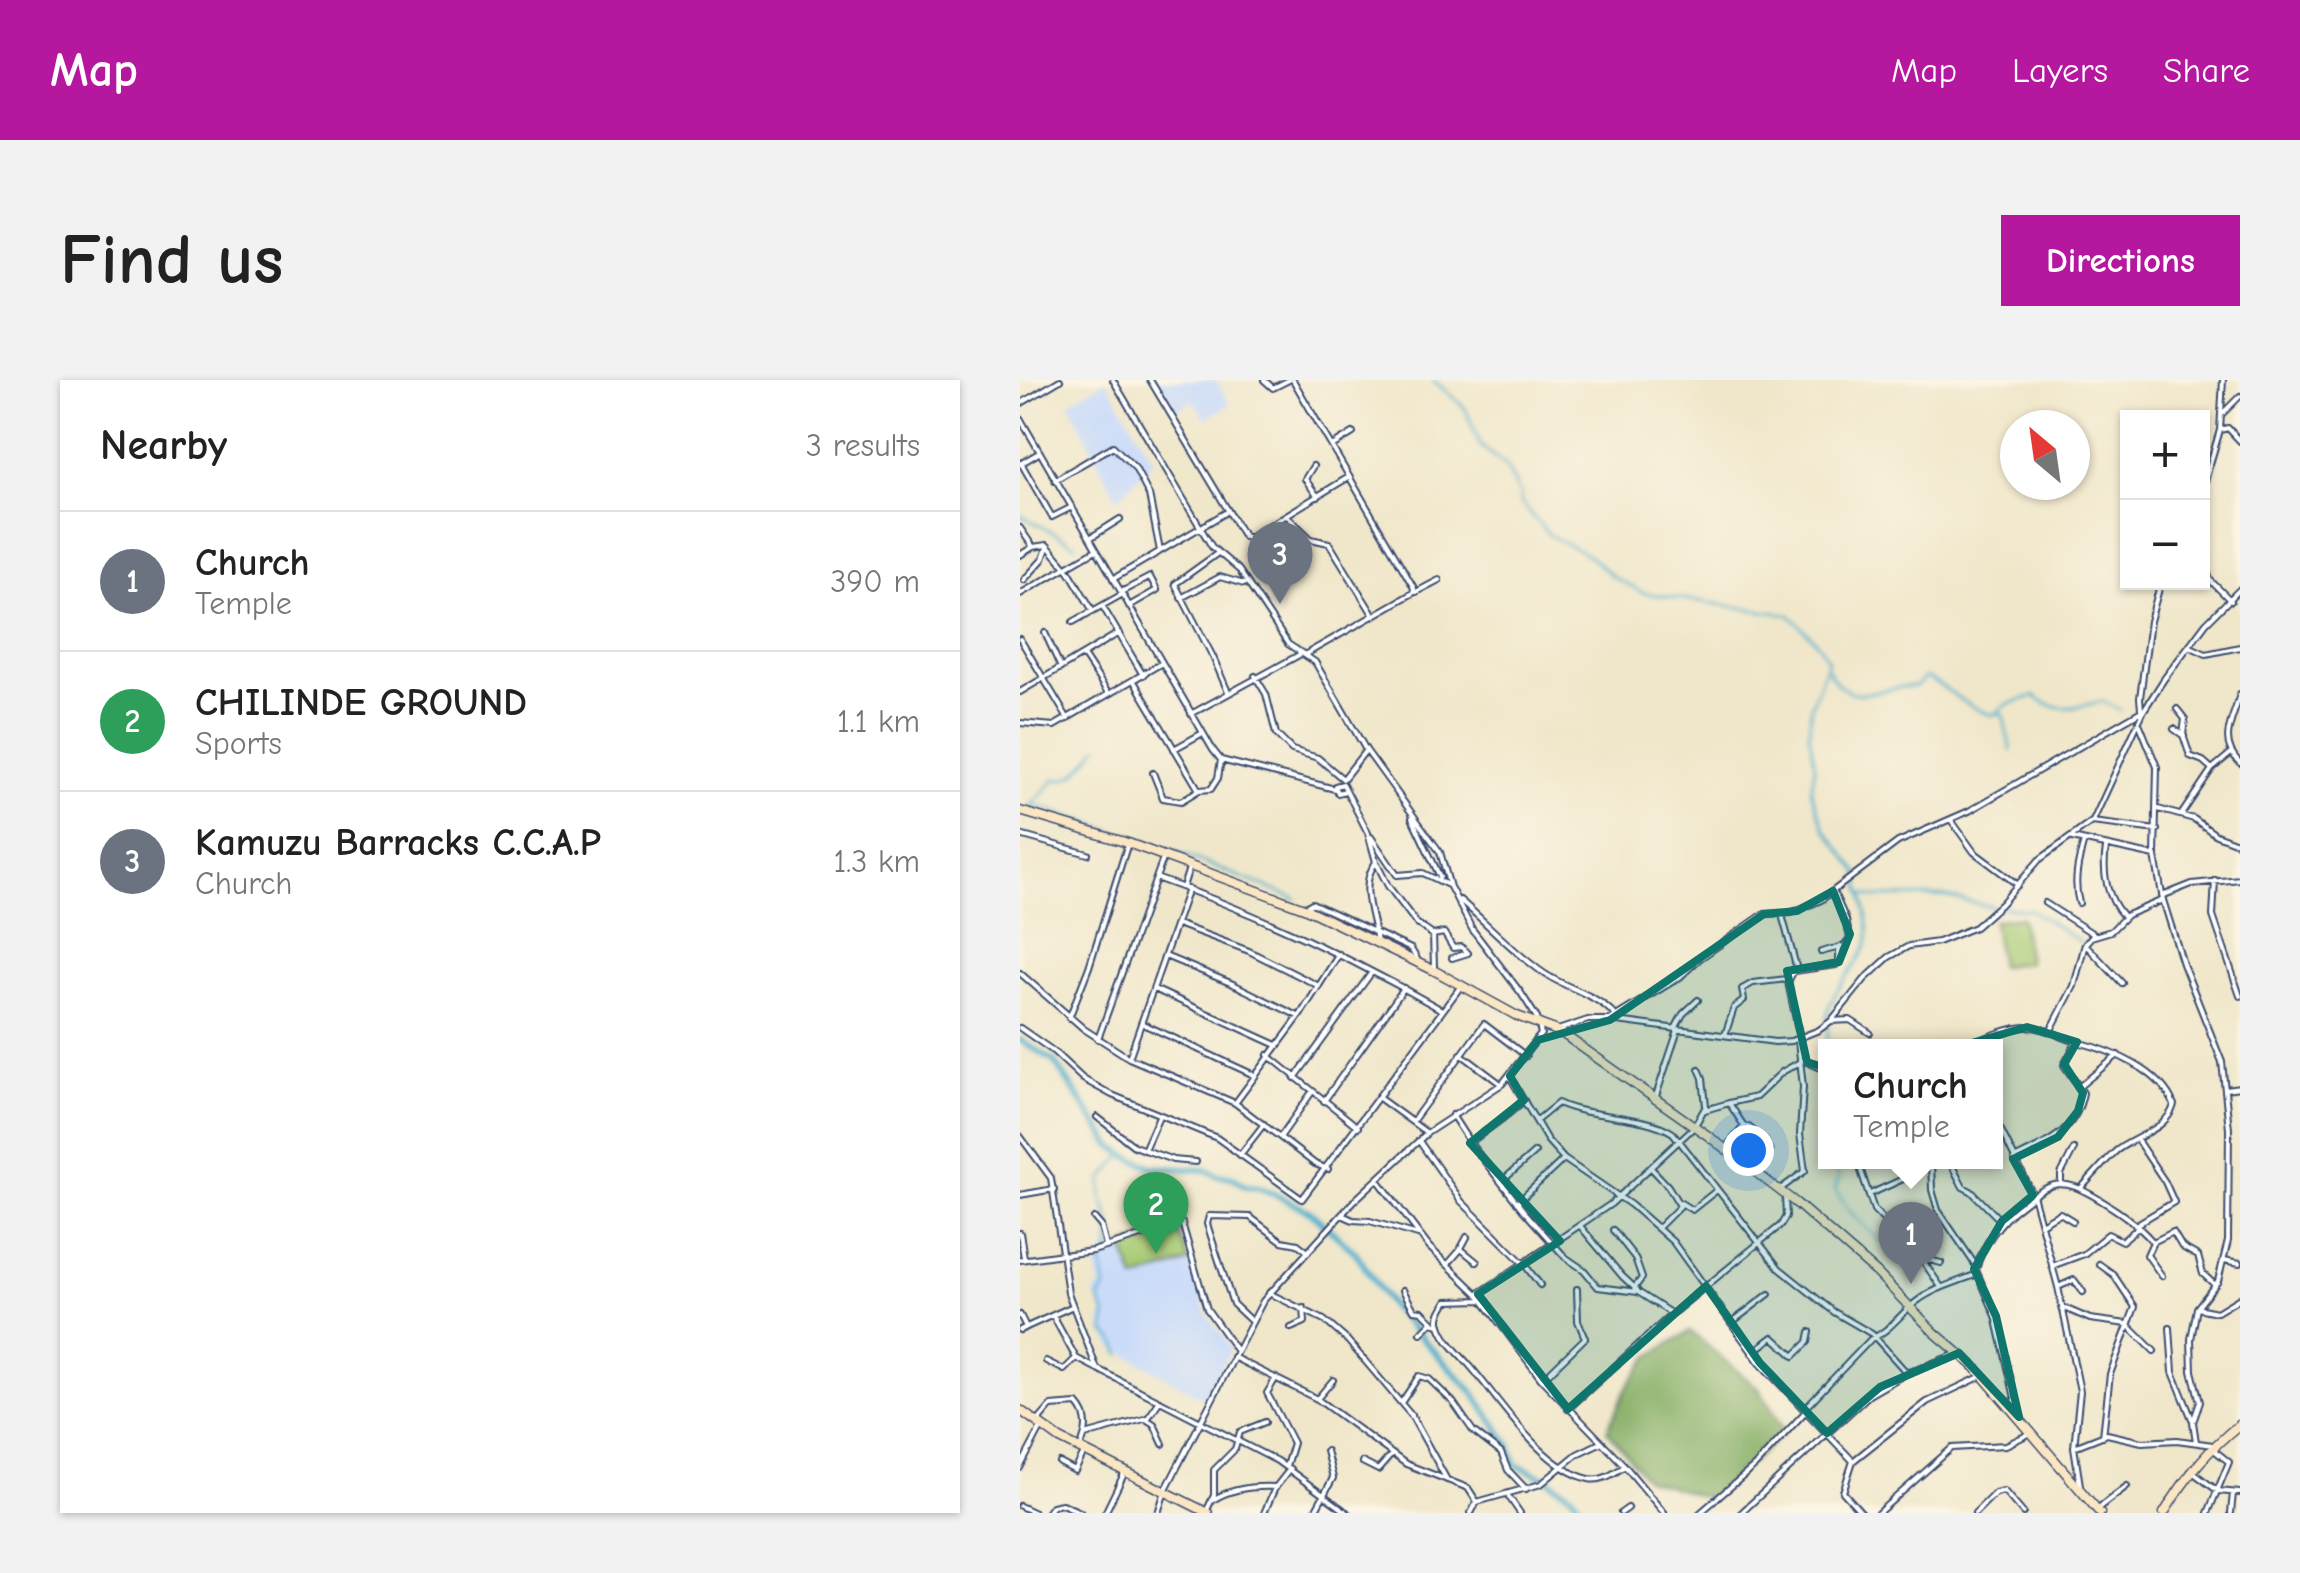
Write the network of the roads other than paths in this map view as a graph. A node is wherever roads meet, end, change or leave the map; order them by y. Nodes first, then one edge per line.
1 (1060, 380) edge
2 (1113, 380) edge
3 (1150, 380) edge
4 (1264, 380) edge
5 (1291, 380) edge
6 (2223, 380) edge
7 (2240, 396) edge
8 (1020, 404) edge
9 (2221, 415) junction
10 (1020, 418) edge
11 (2220, 430) junction
12 (1353, 433) dead end
13 (2240, 440) edge
14 (1331, 446) junction
15 (1040, 452) junction
16 (1021, 463) edge
17 (2210, 464) edge
18 (1313, 466) dead end
19 (1349, 478) junction
20 (1055, 480) junction
21 (1318, 498) junction
22 (1072, 507) junction
23 (1227, 512) junction
24 (1287, 516) junction
25 (1120, 519) dead end
26 (1201, 527) junction
27 (1020, 528) edge
28 (1090, 538) junction
29 (1047, 545) junction
30 (1033, 548) junction
31 (1096, 550) junction
32 (1160, 552) junction
33 (1218, 553) junction
34 (1020, 555) edge
35 (1066, 567) junction
36 (1022, 577) edge
37 (1113, 579) junction
38 (1438, 580) dead end
39 (2210, 580) edge
40 (1247, 586) junction
41 (1030, 588) junction
42 (2159, 590) edge
43 (2239, 591) edge
44 (1122, 593) junction
45 (1020, 594) edge
46 (1413, 594) junction
47 (1180, 598) junction
48 (2231, 601) junction
49 (1129, 606) junction
50 (1103, 607) junction
51 (1094, 611) junction
52 (1374, 616) junction
53 (1074, 622) dead end
54 (1044, 633) dead end
55 (1119, 634) junction
56 (1020, 639) edge
57 (2189, 646) junction
58 (2240, 648) edge
59 (1302, 654) junction
60 (1083, 655) junction
61 (1162, 663) junction
62 (1061, 668) junction
63 (1143, 675) junction
64 (1255, 676) junction
65 (1043, 679) junction
66 (1134, 681) junction
67 (1020, 692) edge
68 (1228, 692) junction
69 (1108, 694) junction
70 (2240, 694) edge
71 (2177, 709) dead end
72 (2143, 710) junction
73 (1192, 714) junction
74 (1068, 719) junction
75 (1020, 722) edge
76 (2140, 722) junction
77 (2174, 729) dead end
78 (1202, 733) junction
79 (2184, 736) junction
80 (1174, 748) junction
81 (1366, 750) junction
82 (2230, 754) junction
83 (1221, 760) junction
84 (2240, 763) edge
85 (2212, 769) junction
86 (1153, 773) dead end
87 (1341, 781) junction
88 (1334, 789) junction
89 (1199, 790) junction
90 (1344, 791) junction
91 (1409, 809) junction
92 (2158, 809) junction
93 (1020, 811) edge
94 (2181, 815) junction
95 (1951, 820) junction
96 (2091, 822) junction
97 (2156, 830) junction
98 (1368, 833) junction
99 (1020, 836) edge
100 (2072, 838) junction
101 (2084, 841) junction
102 (1128, 843) junction
103 (2240, 844) edge
104 (2106, 848) junction
105 (1088, 854) dead end
106 (1164, 856) junction
107 (2155, 856) junction
108 (1376, 862) junction
109 (1190, 864) junction
110 (1156, 878) junction
111 (2240, 878) edge
112 (1441, 880) junction
113 (2215, 880) junction
114 (2018, 885) junction
115 (1450, 887) junction
116 (1186, 888) junction
117 (1833, 891) junction
118 (1456, 896) junction
119 (2162, 898) junction
120 (2044, 903) dead end
121 (2079, 903) dead end
122 (1782, 915) junction
123 (2124, 917) junction
124 (1177, 924) junction
125 (1434, 934) junction
126 (2095, 936) junction
127 (1376, 937) junction
128 (2085, 944) junction
129 (1838, 948) junction
130 (1821, 952) dead end
131 (1339, 954) junction
132 (1166, 956) junction
133 (1452, 958) dead end
134 (1794, 970) junction
135 (1435, 971) junction
136 (1372, 972) junction
137 (1020, 973) edge
138 (1788, 979) junction
139 (2122, 982) dead end
140 (1320, 986) junction
141 (1461, 986) junction
142 (1404, 988) junction
143 (1154, 989) junction
144 (2240, 996) edge
145 (1698, 1000) dead end
146 (1442, 1010) junction
147 (1299, 1017) junction
148 (1612, 1017) junction
149 (1068, 1018) junction
150 (1831, 1021) junction
151 (1141, 1023) junction
152 (1540, 1025) junction
153 (1020, 1028) edge
154 (1557, 1030) junction
155 (1676, 1030) junction
156 (2051, 1030) junction
157 (1870, 1033) dead end
158 (1725, 1035) junction
159 (1098, 1039) junction
160 (1799, 1039) junction
161 (1985, 1039) edge
162 (1538, 1040) junction
163 (2077, 1042) junction
164 (1277, 1045) junction
165 (1461, 1054) junction
166 (1268, 1055) junction
167 (2118, 1055) junction
168 (1526, 1056) junction
169 (1128, 1058) junction
170 (1800, 1061) junction
171 (1818, 1067) edge
172 (1699, 1069) dead end
173 (1254, 1075) junction
174 (1510, 1076) junction
175 (1295, 1078) junction
176 (1502, 1084) junction
177 (2080, 1086) junction
178 (2240, 1087) edge
179 (2223, 1090) junction
180 (1312, 1092) junction
181 (1379, 1098) junction
182 (1655, 1098) junction
183 (1524, 1100) junction
184 (1324, 1101) junction
185 (1234, 1103) junction
186 (1729, 1103) junction
187 (1705, 1110) junction
188 (1452, 1115) junction
189 (1159, 1116) junction
190 (1097, 1117) dead end
191 (1536, 1121) junction
192 (1412, 1122) junction
193 (1264, 1124) junction
194 (1694, 1126) junction
195 (1358, 1127) junction
196 (1744, 1127) junction
197 (2229, 1129) junction
198 (2240, 1132) edge
199 (1426, 1133) junction
200 (2003, 1135) edge
201 (1020, 1136) edge
202 (1281, 1136) junction
203 (2136, 1138) junction
204 (1680, 1140) junction
205 (1419, 1141) junction
206 (1470, 1143) junction
207 (1724, 1148) junction
208 (2074, 1149) dead end
209 (1144, 1150) junction
210 (1535, 1152) dead end
211 (1240, 1155) junction
212 (1564, 1158) junction
213 (2014, 1158) junction
214 (1196, 1162) dead end
215 (1328, 1169) junction
216 (1652, 1169) junction
217 (1860, 1169) edge
218 (1900, 1169) edge
219 (1932, 1169) edge
220 (1954, 1169) edge
221 (1756, 1172) junction
222 (1379, 1181) junction
223 (1500, 1183) junction
224 (2061, 1184) junction
225 (2082, 1188) junction
226 (1054, 1190) junction
227 (1717, 1190) junction
228 (1782, 1192) junction
229 (1020, 1195) edge
230 (1868, 1195) junction
231 (2032, 1196) junction
232 (1618, 1197) junction
233 (1517, 1202) junction
234 (1680, 1204) junction
235 (1342, 1215) junction
236 (1094, 1218) dead end
237 (2002, 1221) junction
238 (2073, 1221) dead end
239 (2041, 1224) junction
240 (2138, 1225) junction
241 (1581, 1227) junction
242 (1658, 1228) junction
243 (1613, 1230) dead end
244 (1020, 1233) edge
245 (1420, 1235) junction
246 (1467, 1236) dead end
247 (2153, 1242) junction
248 (1759, 1243) junction
249 (1555, 1244) junction
250 (1106, 1246) junction
251 (1460, 1250) junction
252 (1308, 1252) junction
253 (1063, 1254) junction
254 (1920, 1258) junction
255 (1022, 1259) edge
256 (2224, 1260) junction
257 (1477, 1262) dead end
258 (1940, 1263) dead end
259 (2240, 1263) edge
260 (2099, 1264) dead end
261 (1525, 1265) junction
262 (1446, 1266) junction
263 (1976, 1266) junction
264 (2052, 1266) junction
265 (1976, 1274) junction
266 (2162, 1276) dead end
267 (1540, 1285) dead end
268 (2215, 1285) junction
269 (1706, 1287) junction
270 (1942, 1287) junction
271 (2058, 1287) junction
272 (1577, 1289) dead end
273 (1637, 1289) junction
274 (1403, 1290) dead end
275 (2083, 1292) dead end
276 (1269, 1293) junction
277 (1769, 1294) dead end
278 (1480, 1297) junction
279 (2240, 1298) edge
280 (1074, 1306) junction
281 (1910, 1307) junction
282 (2062, 1307) junction
283 (1304, 1308) junction
284 (2198, 1308) junction
285 (1672, 1314) junction
286 (1020, 1316) edge
287 (1053, 1316) junction
288 (1251, 1320) junction
289 (1433, 1322) junction
290 (1731, 1323) junction
291 (2127, 1324) junction
292 (1440, 1325) junction
293 (1291, 1328) dead end
294 (2170, 1328) dead end
295 (1023, 1329) edge
296 (1810, 1332) dead end
297 (1422, 1333) dead end
298 (1876, 1337) junction
299 (1236, 1350) junction
300 (2154, 1351) dead end
301 (1960, 1353) junction
302 (1752, 1354) junction
303 (1233, 1357) junction
304 (1076, 1358) junction
305 (1046, 1361) dead end
306 (1097, 1371) junction
307 (1906, 1374) junction
308 (1982, 1376) junction
309 (1276, 1378) junction
310 (1333, 1380) dead end
311 (1542, 1380) junction
312 (1317, 1398) junction
313 (1159, 1402) junction
314 (1400, 1403) junction
315 (1568, 1409) junction
316 (1020, 1410) edge
317 (1805, 1410) junction
318 (2020, 1417) junction
319 (1146, 1418) junction
320 (1201, 1422) junction
321 (1265, 1422) dead end
322 (2193, 1422) junction
323 (2240, 1424) edge
324 (1039, 1426) junction
325 (1827, 1432) junction
326 (2032, 1432) junction
327 (1086, 1435) junction
328 (2103, 1436) junction
329 (1235, 1440) junction
330 (1602, 1442) junction
331 (2196, 1442) junction
332 (1163, 1444) dead end
333 (2212, 1446) junction
334 (2074, 1447) junction
335 (1083, 1450) junction
336 (1326, 1451) dead end
337 (1392, 1454) junction
338 (1853, 1460) junction
339 (1362, 1462) dead end
340 (1060, 1463) dead end
341 (1562, 1466) junction
342 (1625, 1466) junction
343 (1020, 1468) edge
344 (1288, 1468) junction
345 (2190, 1470) junction
346 (1126, 1472) junction
347 (1448, 1481) junction
348 (2127, 1486) dead end
349 (1276, 1488) junction
350 (1526, 1489) junction
351 (1164, 1490) junction
352 (2081, 1490) junction
353 (2218, 1491) junction
354 (2233, 1493) junction
355 (2240, 1493) edge
356 (1508, 1495) junction
357 (1326, 1496) junction
358 (1214, 1500) junction
359 (1477, 1502) junction
360 (1020, 1506) edge
361 (1628, 1508) dead end
362 (2099, 1511) edge
363 (1080, 1512) edge
364 (1207, 1512) edge
365 (1035, 1513) edge
366 (1047, 1513) edge
367 (1105, 1513) edge
368 (1158, 1513) edge
369 (1264, 1513) edge
370 (1314, 1513) edge
371 (1348, 1513) edge
372 (1471, 1513) edge
373 (1520, 1513) edge
374 (1621, 1513) edge
375 (1664, 1513) edge
376 (1700, 1513) edge
377 (1742, 1513) edge
378 (1862, 1513) edge
379 (1878, 1513) edge
380 (1976, 1513) edge
381 (2024, 1513) edge
382 (2164, 1513) edge
383 (2208, 1513) edge
384 (2231, 1513) edge

1 - 8 street
2 - 26 street
3 - 23 street
4 - 5 street
5 - 14 street
6 - 9 street
7 - 9 street
9 - 11 street
10 - 15 street
11 - 13 street
11 - 17 street
12 - 14 street
14 - 19 street
15 - 16 street
15 - 20 street
16 - 22 street
18 - 21 street
19 - 21 street
19 - 46 street
20 - 22 street
20 - 32 street
21 - 24 street
22 - 28 street
23 - 24 street
23 - 26 street
24 - 52 street
25 - 28 street
26 - 32 street
26 - 33 street
27 - 30 street
28 - 31 street
29 - 30 street
29 - 35 street
29 - 36 street
30 - 34 street
31 - 35 street
31 - 37 street
32 - 37 street
33 - 40 street
33 - 47 street
35 - 41 street
35 - 51 street
36 - 41 street
37 - 44 street
38 - 46 street
39 - 48 street
40 - 47 street
40 - 59 street
41 - 45 street
42 - 72 street
43 - 48 street
44 - 49 street
44 - 49 street
44 - 50 street
46 - 52 street
47 - 68 street
48 - 57 street
49 - 61 street
50 - 51 street
50 - 55 street
51 - 53 street
52 - 59 street
54 - 62 street
55 - 60 street
55 - 63 street
56 - 65 street
57 - 58 street
57 - 72 street
59 - 64 street
59 - 81 street
60 - 62 street
60 - 69 street
61 - 63 street
61 - 73 street
62 - 65 street
63 - 66 street
64 - 68 street
64 - 87 street
65 - 67 street
65 - 74 street
66 - 69 street
66 - 80 street
68 - 73 street
69 - 74 street
70 - 82 street
71 - 79 street
72 - 76 street
72 - 95 street
73 - 78 street
74 - 75 street
76 - 92 street
76 - 96 street
77 - 79 street
78 - 80 street
78 - 83 street
79 - 85 street
80 - 89 street
81 - 87 street
81 - 91 street
82 - 84 street
82 - 85 street
83 - 88 street
83 - 89 street
85 - 94 street
86 - 89 street
87 - 88 street
87 - 90 street
88 - 90 street
90 - 98 street
91 - 112 street
91 - 115 street
92 - 94 street
92 - 97 street
93 - 102 street
94 - 103 street
95 - 114 street
95 - 117 street
96 - 97 street
96 - 100 street
97 - 107 street
98 - 108 street
98 - 112 street
99 - 105 street
100 - 101 street
100 - 114 street
101 - 104 street
101 - 121 street
102 - 106 street
102 - 149 street
104 - 107 street
104 - 123 street
106 - 109 street
106 - 110 street
107 - 119 street
108 - 125 street
108 - 127 street
109 - 116 street
109 - 127 street
110 - 116 street
110 - 159 street
111 - 113 street
112 - 115 street
113 - 119 street
113 - 144 street
114 - 150 street
115 - 118 street
116 - 124 street
116 - 131 street
117 - 122 street
117 - 129 street
118 - 148 street
118 - 152 street
119 - 123 street
119 - 179 street
120 - 126 street
122 - 134 street
122 - 148 street
123 - 126 street
124 - 132 street
124 - 140 street
125 - 133 street
125 - 135 street
126 - 128 street
127 - 135 street
128 - 139 street
128 - 156 street
129 - 130 street
129 - 134 street
131 - 136 street
131 - 140 street
132 - 143 street
132 - 147 street
134 - 138 street
135 - 141 street
136 - 142 street
136 - 175 street
137 - 149 street
138 - 158 street
138 - 160 street
140 - 147 street
141 - 146 street
141 - 152 street
142 - 146 street
142 - 184 street
143 - 151 street
143 - 164 street
145 - 155 street
146 - 181 street
147 - 164 street
148 - 154 street
148 - 155 street
149 - 159 street
150 - 157 street
150 - 160 street
151 - 169 street
151 - 173 street
152 - 154 street
152 - 162 street
153 - 189 street
154 - 162 street
154 - 182 street
155 - 158 street
155 - 182 street
156 - 161 street
156 - 163 street
158 - 160 street
159 - 169 street
160 - 170 street
162 - 168 street
163 - 167 street
163 - 177 street
164 - 166 street
165 - 168 street
165 - 176 street
165 - 192 street
166 - 173 street
166 - 175 street
167 - 177 street
167 - 203 street
168 - 174 street
169 - 185 street
170 - 171 street
170 - 186 street
170 - 228 street
172 - 187 street
173 - 185 street
174 - 176 street
174 - 183 street
175 - 180 street
176 - 188 street
177 - 213 street
178 - 179 street
179 - 197 street
180 - 184 street
180 - 202 street
181 - 192 street
181 - 195 street
182 - 194 street
183 - 191 street
183 - 206 street
184 - 195 street
185 - 193 street
186 - 187 street
186 - 196 street
187 - 194 street
188 - 199 street
188 - 206 street
189 - 209 street
189 - 211 street
190 - 209 street
191 - 204 street
191 - 212 street
192 - 199 street
193 - 202 street
193 - 211 street
194 - 204 street
194 - 207 street
195 - 215 street
196 - 207 street
196 - 221 street
197 - 198 street
197 - 256 street
199 - 205 street
200 - 213 street
201 - 226 street
202 - 215 street
203 - 225 street
203 - 240 street
204 - 216 street
204 - 227 street
205 - 222 street
205 - 261 street
206 - 223 street
207 - 221 street
208 - 224 street
209 - 214 street
210 - 223 street
211 - 215 street
212 - 232 street
212 - 233 street
213 - 231 street
216 - 232 street
216 - 234 street
217 - 230 street
218 - 230 street
219 - 263 street
220 - 237 street
221 - 228 street
222 - 235 street
222 - 245 street
223 - 233 street
224 - 225 street
224 - 231 street
225 - 240 street
226 - 229 street
226 - 253 street
227 - 234 street
227 - 248 street
228 - 248 street
228 - 281 street
230 - 254 street
231 - 237 street
231 - 239 street
232 - 241 street
232 - 242 street
233 - 249 street
234 - 242 street
235 - 245 street
235 - 252 street
236 - 250 street
237 - 263 street
238 - 239 street
239 - 264 street
240 - 247 street
240 - 264 street
241 - 249 street
241 - 273 street
242 - 269 street
243 - 273 street
244 - 255 street
245 - 262 street
246 - 251 street
247 - 266 street
247 - 268 street
248 - 269 street
248 - 298 street
249 - 261 street
249 - 273 street
250 - 253 street
250 - 299 street
251 - 257 street
251 - 262 street
252 - 276 street
252 - 288 street
253 - 255 street
253 - 280 street
254 - 258 street
254 - 270 street
256 - 259 street
256 - 268 street
260 - 291 street
261 - 267 street
261 - 278 street
262 - 278 street
263 - 265 street
264 - 271 street
265 - 270 street
265 - 318 street
268 - 284 street
269 - 285 street
269 - 290 street
270 - 281 street
271 - 275 street
271 - 282 street
272 - 311 street
273 - 285 street
274 - 289 street
276 - 283 street
276 - 288 street
277 - 290 street
278 - 292 street
278 - 311 street
279 - 284 street
280 - 287 street
280 - 306 street
281 - 298 street
281 - 301 street
282 - 291 street
282 - 334 street
283 - 293 street
283 - 314 street
284 - 322 street
285 - 315 street
286 - 295 street
287 - 295 street
287 - 304 street
288 - 299 street
289 - 292 street
289 - 297 street
290 - 302 street
291 - 300 street
291 - 328 street
292 - 341 street
294 - 322 street
296 - 302 street
298 - 307 street
298 - 317 street
299 - 303 street
301 - 307 street
301 - 308 street
302 - 317 street
303 - 309 street
303 - 320 street
304 - 305 street
304 - 306 street
306 - 313 street
307 - 325 street
308 - 318 street
308 - 338 street
309 - 312 street
309 - 344 street
310 - 312 street
311 - 315 street
312 - 337 street
313 - 319 street
313 - 320 street
314 - 347 street
314 - 350 street
315 - 330 street
316 - 324 street
317 - 325 street
317 - 376 street
318 - 326 street
319 - 327 street
319 - 332 street
320 - 329 street
320 - 351 street
321 - 329 street
322 - 331 street
323 - 333 street
324 - 327 street
324 - 335 street
324 - 343 street
325 - 338 street
325 - 377 street
326 - 352 street
326 - 379 street
327 - 335 street
328 - 331 street
328 - 334 street
329 - 344 street
329 - 358 street
330 - 341 street
330 - 342 street
331 - 333 street
333 - 345 street
333 - 353 street
334 - 352 street
335 - 340 street
335 - 346 street
336 - 357 street
337 - 339 street
337 - 347 street
338 - 378 street
341 - 342 street
341 - 350 street
342 - 375 street
344 - 349 street
344 - 357 street
345 - 353 street
345 - 382 street
346 - 351 street
346 - 367 street
347 - 359 street
348 - 362 street
349 - 358 street
349 - 369 street
350 - 356 street
351 - 364 street
351 - 368 street
352 - 362 street
353 - 354 street
353 - 383 street
354 - 355 street
354 - 384 street
356 - 359 street
356 - 373 street
357 - 370 street
357 - 371 street
358 - 364 street
359 - 372 street
360 - 365 street
361 - 374 street
363 - 366 street
380 - 381 street

